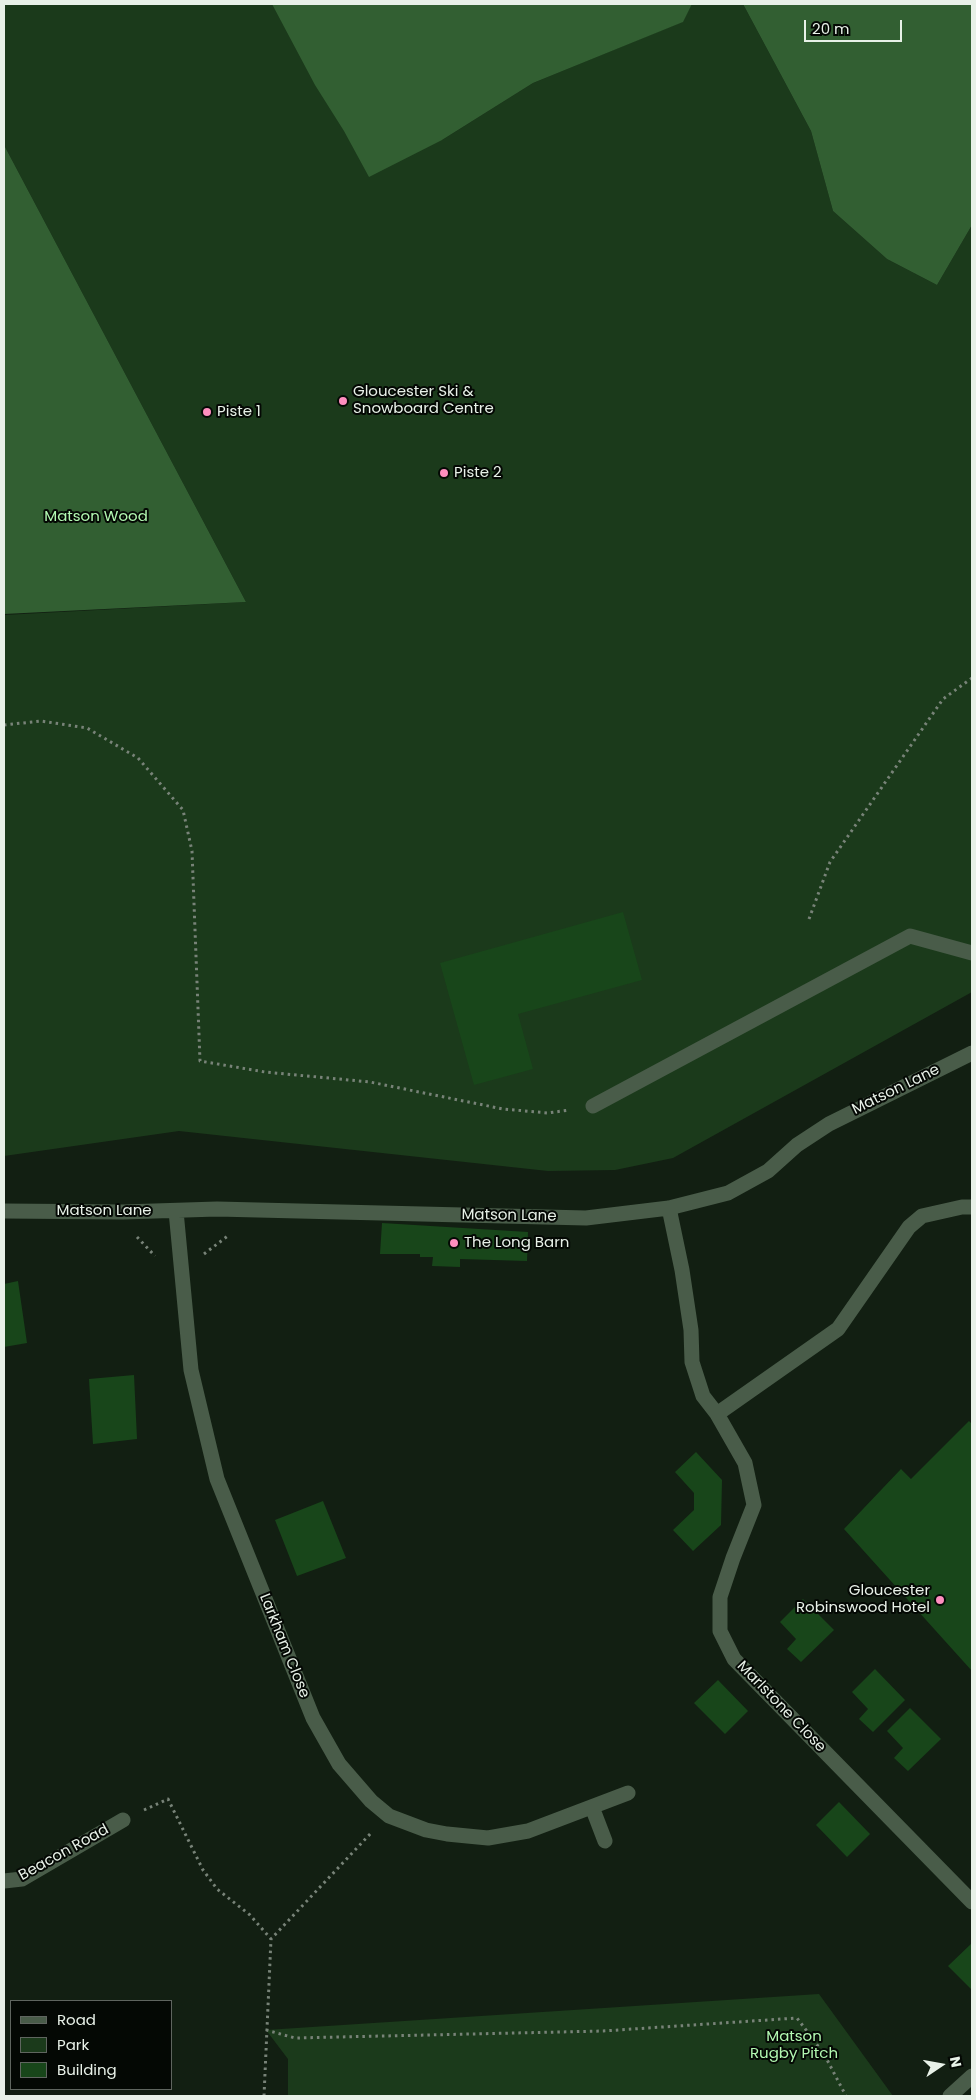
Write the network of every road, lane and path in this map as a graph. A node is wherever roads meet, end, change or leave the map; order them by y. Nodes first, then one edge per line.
1 (972, 678) edge
2 (4, 725) edge
3 (809, 919) dead end
4 (972, 953) edge
5 (972, 1053) edge
6 (593, 1106) joint
7 (972, 1207) edge
8 (668, 1208) junction
9 (4, 1211) edge
10 (176, 1211) junction
11 (234, 1231) dead end
12 (130, 1234) dead end
13 (202, 1257) dead end
14 (159, 1261) dead end
15 (717, 1414) junction
16 (628, 1793) dead end
17 (592, 1806) junction
18 (124, 1820) joint
19 (377, 1827) dead end
20 (605, 1841) dead end
21 (4, 1881) edge
22 (972, 1902) edge
23 (271, 1939) junction
24 (266, 2030) junction
25 (972, 2076) edge
26 (264, 2096) edge
27 (846, 2096) edge
28 (950, 2096) edge

1 - 3 path
2 - 6 path
4 - 6 street
5 - 8 street, Matson Lane
7 - 15 street
8 - 10 street, Matson Lane
8 - 15 street, Marlstone Close
9 - 10 street, Matson Lane
10 - 17 street, Larkham Close
11 - 13 path
12 - 14 path
15 - 22 street, Marlstone Close
16 - 17 street, Larkham Close
17 - 20 street
18 - 21 street, Beacon Road
18 - 23 path
19 - 23 path
23 - 24 path
24 - 26 path
24 - 27 path
25 - 28 street

